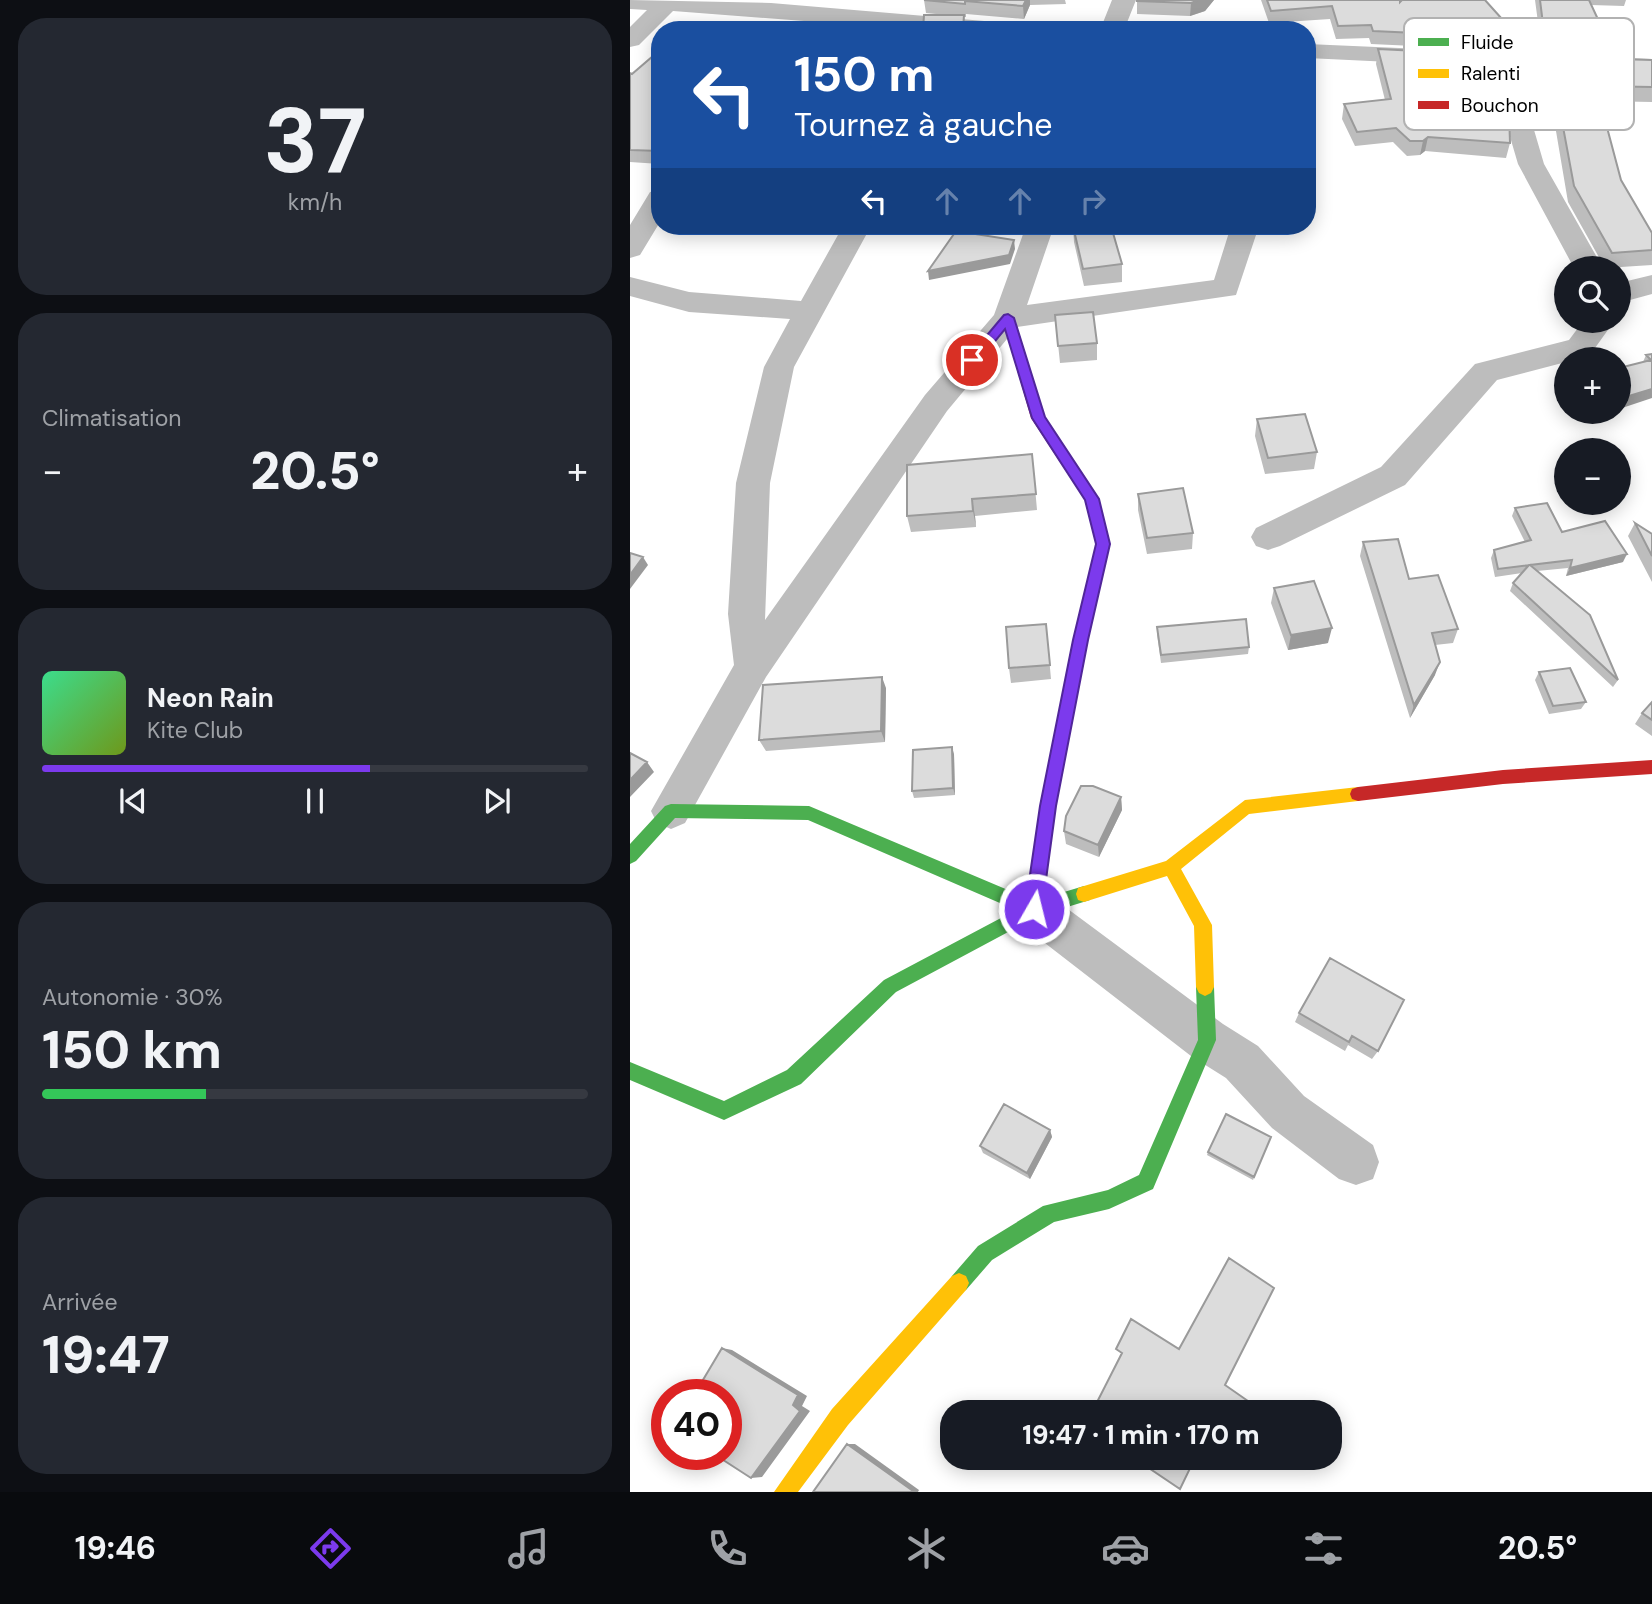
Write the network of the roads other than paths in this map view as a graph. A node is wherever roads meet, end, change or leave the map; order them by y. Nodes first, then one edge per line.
1 (1124, 0) edge
2 (630, 2) edge
3 (667, 5) junction
4 (897, 10) edge
5 (769, 13) edge
6 (958, 21) edge
7 (1116, 21) edge
8 (630, 40) edge
9 (1316, 51) edge
10 (1404, 53) edge
11 (1634, 65) edge
12 (1652, 66) edge
13 (1521, 130) edge
14 (651, 213) edge
15 (852, 235) edge
16 (1037, 235) edge
17 (1242, 235) edge
18 (630, 249) edge
19 (1582, 256) edge
20 (1652, 284) edge
21 (630, 286) edge
22 (1631, 290) edge
23 (809, 311) junction
24 (1008, 318) junction
25 (1590, 333) edge
26 (1268, 537) dead end
27 (753, 666) junction
28 (1652, 767) edge
29 (671, 811) junction
30 (630, 856) edge
31 (1171, 867) junction
32 (1034, 909) junction
33 (1207, 1040) junction
34 (630, 1070) edge
35 (1356, 1162) dead end
36 (785, 1492) edge

1 - 7 street
2 - 3 street
3 - 5 street
3 - 8 street
4 - 5 street
4 - 6 street
9 - 10 street
11 - 12 street
13 - 19 street
14 - 18 street
15 - 23 street
16 - 24 street
17 - 24 street
20 - 22 street
21 - 23 street
23 - 27 street
24 - 27 street
24 - 32 street
25 - 26 street
27 - 29 street
28 - 31 street
29 - 30 street
29 - 32 street
31 - 32 street
31 - 33 street
32 - 33 street
32 - 34 street
33 - 35 street
33 - 36 street

